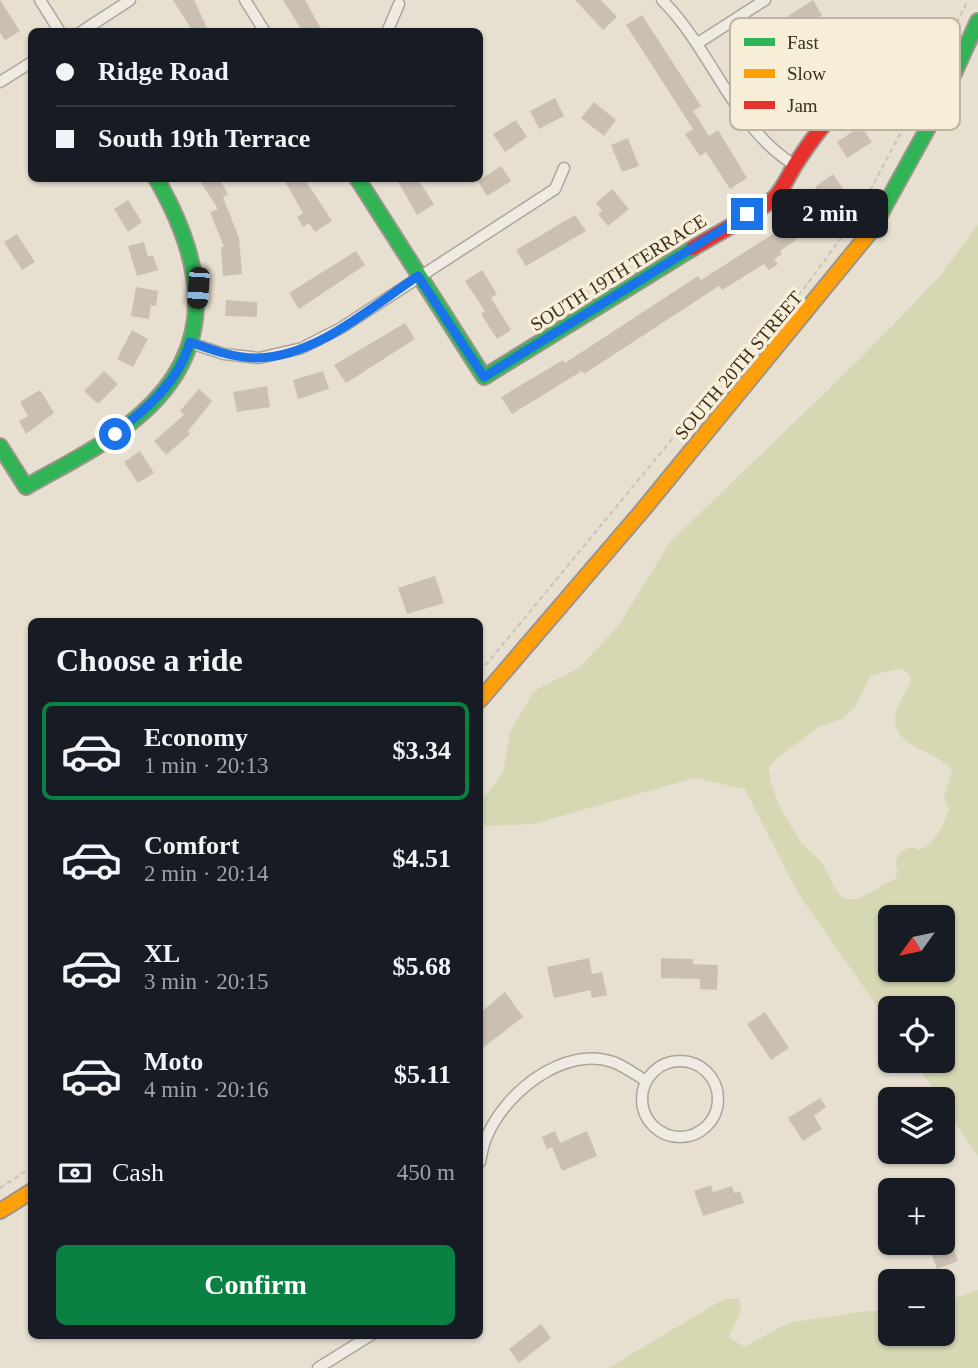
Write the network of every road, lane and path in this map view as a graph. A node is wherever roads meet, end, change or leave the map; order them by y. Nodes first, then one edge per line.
1 (40, 0) edge
2 (130, 0) edge
3 (245, 0) edge
4 (662, 0) edge
5 (765, 0) edge
6 (968, 0) edge
7 (399, 4) dead end
8 (737, 18) edge
9 (960, 18) edge
10 (978, 21) edge
11 (730, 22) edge
12 (58, 28) edge
13 (87, 28) edge
14 (262, 28) edge
15 (389, 28) edge
16 (698, 43) junction
17 (960, 60) edge
18 (28, 64) edge
19 (0, 82) edge
20 (730, 93) edge
21 (753, 130) edge
22 (818, 130) edge
23 (902, 130) edge
24 (927, 130) edge
25 (796, 166) junction
26 (565, 168) dead end
27 (158, 182) edge
28 (359, 182) edge
29 (418, 276) junction
30 (190, 342) junction
31 (0, 446) edge
32 (483, 668) edge
33 (483, 696) edge
34 (646, 1081) junction
35 (483, 1150) edge
36 (28, 1170) edge
37 (0, 1188) edge
38 (28, 1194) edge
39 (0, 1211) edge
40 (365, 1339) edge
41 (318, 1368) edge

1 - 12 street
2 - 13 street
3 - 14 street
4 - 16 street
5 - 8 street
6 - 9 path
7 - 15 street
10 - 17 street, SOUTH 20TH STREET
11 - 16 street
16 - 20 street
18 - 19 street
21 - 25 street
22 - 25 street, SOUTH 19TH TERRACE
23 - 32 path
24 - 33 street, SOUTH 20TH STREET
25 - 29 street, SOUTH 19TH TERRACE
26 - 29 street
27 - 30 street
28 - 29 street
29 - 30 street
30 - 31 street
34 - 34 street
34 - 35 street
36 - 37 path
38 - 39 street
40 - 41 street

